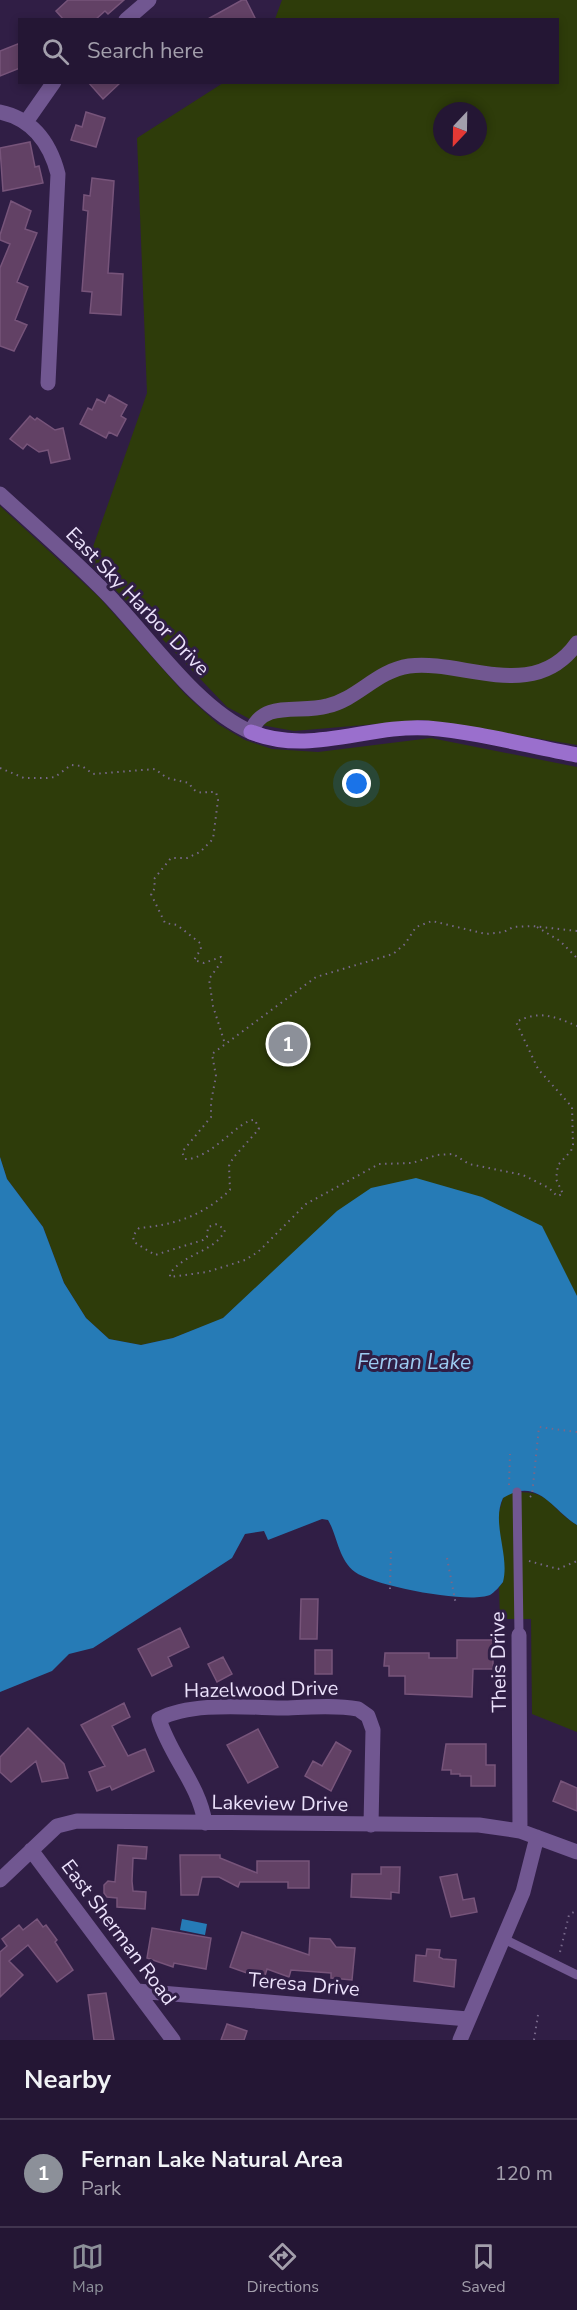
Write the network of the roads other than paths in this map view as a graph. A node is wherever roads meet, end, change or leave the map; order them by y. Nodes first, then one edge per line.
1 (148, 0) edge
2 (128, 18) edge
3 (53, 84) edge
4 (0, 112) edge
5 (26, 122) junction
6 (48, 383) dead end
7 (0, 494) edge
8 (577, 643) edge
9 (251, 732) junction
10 (577, 755) edge
11 (513, 1491) road end
12 (519, 1635) joint
13 (205, 1823) junction
14 (370, 1825) junction
15 (520, 1831) junction
16 (537, 1837) junction
17 (31, 1850) junction
18 (577, 1852) edge
19 (0, 1880) edge
20 (504, 1939) junction
21 (577, 1975) edge
22 (136, 1991) junction
23 (468, 2019) junction
24 (173, 2040) edge
25 (460, 2040) edge

1 - 2 street
3 - 5 street
4 - 5 street
5 - 6 street
7 - 9 street, East Sky Harbor Drive
8 - 9 street
9 - 10 street
11 - 12 lane, Theis Drive
12 - 15 street, Theis Drive
13 - 14 street, Lakeview Drive
13 - 14 street, Hazelwood Drive
13 - 17 street, Lakeview Drive
14 - 15 street, Lakeview Drive
15 - 16 street, Lakeview Drive
16 - 18 street, Lakeview Drive
16 - 20 street
17 - 19 street, Lakeview Drive
17 - 22 street, East Sherman Road
20 - 21 lane
20 - 23 street
22 - 23 street, Teresa Drive
22 - 24 street, East Sherman Road
23 - 25 street

